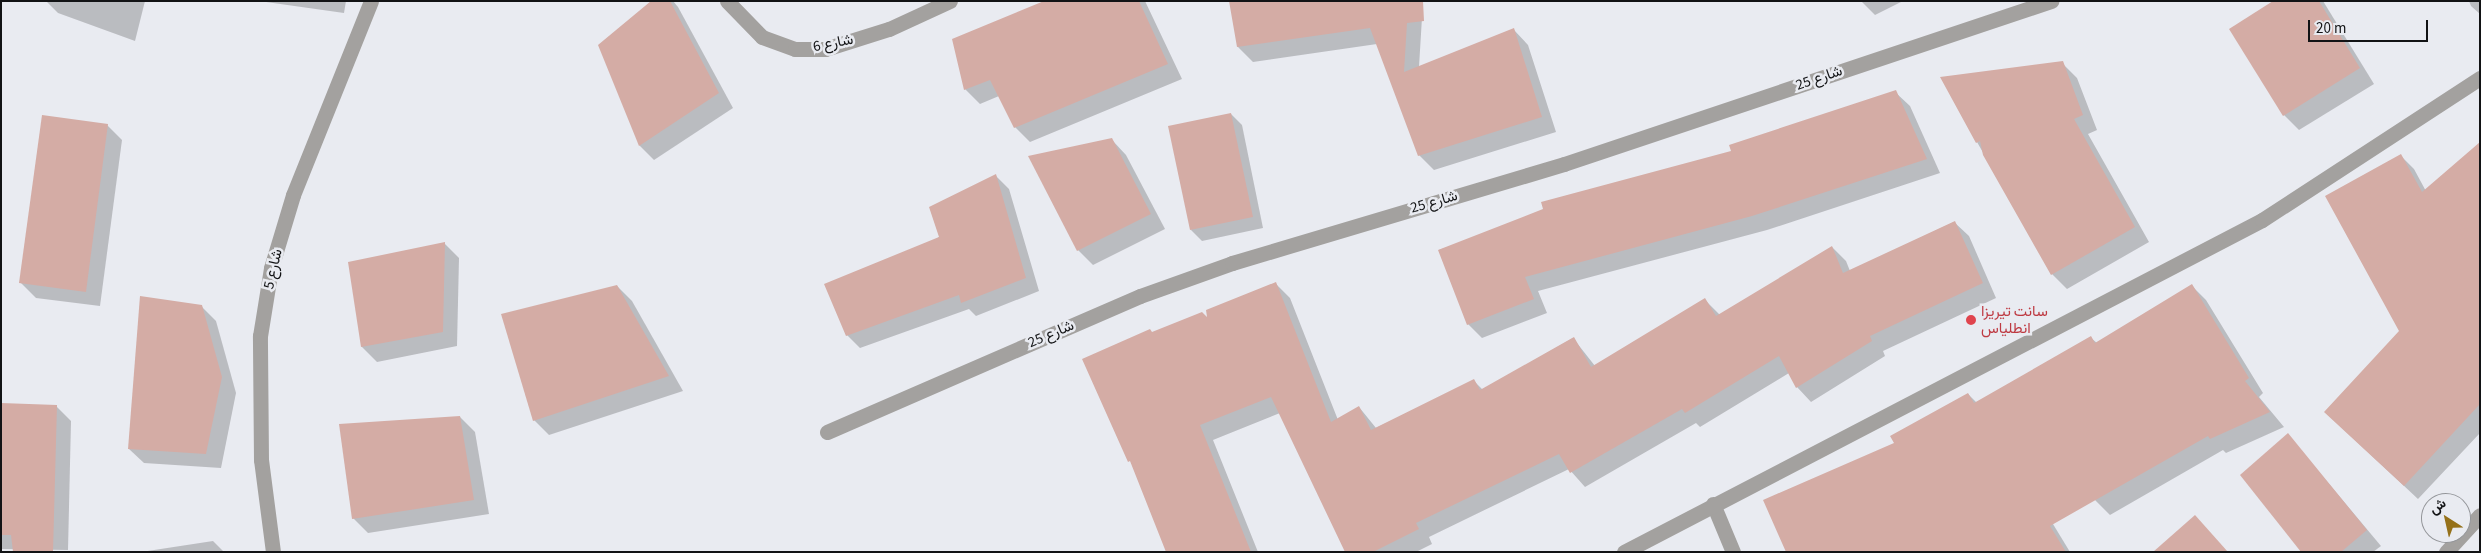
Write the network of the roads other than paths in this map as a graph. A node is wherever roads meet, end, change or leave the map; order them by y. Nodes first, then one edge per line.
1 (371, 1) edge
2 (727, 1) edge
3 (950, 1) edge
4 (2051, 1) edge
5 (2480, 78) edge
6 (827, 432) dead end
7 (1713, 504) junction
8 (2480, 515) edge
9 (273, 552) edge
10 (1624, 552) edge
11 (1733, 552) edge
12 (2446, 552) edge

1 - 9 street, شارع 5
2 - 3 street, شارع 6
4 - 6 street, شارع 25
5 - 7 street
7 - 10 street
7 - 11 street
8 - 12 street

